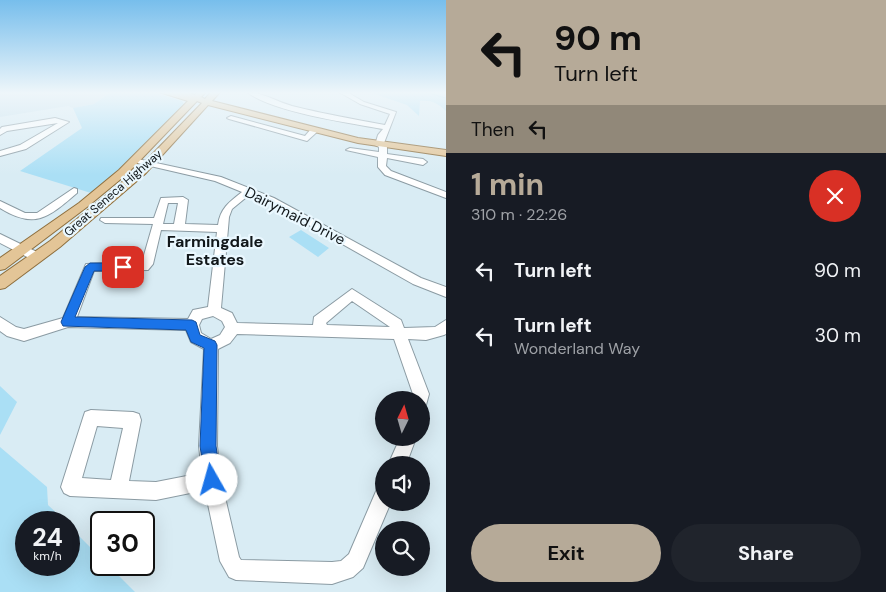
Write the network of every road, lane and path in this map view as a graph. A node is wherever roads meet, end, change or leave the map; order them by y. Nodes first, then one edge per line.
1 (178, 120) edge
2 (184, 120) edge
3 (237, 120) edge
4 (275, 120) edge
5 (343, 120) edge
6 (390, 120) edge
7 (385, 130) junction
8 (314, 131) junction
9 (0, 133) edge
10 (383, 145) junction
11 (350, 150) dead end
12 (446, 153) edge
13 (0, 154) edge
14 (382, 156) junction
15 (136, 160) junction
16 (423, 162) dead end
17 (150, 164) junction
18 (248, 190) junction
19 (74, 191) dead end
20 (446, 195) edge
21 (0, 204) edge
22 (104, 220) dead end
23 (157, 224) junction
24 (179, 228) junction
25 (222, 229) junction
26 (0, 238) edge
27 (22, 250) junction
28 (36, 258) junction
29 (0, 266) edge
30 (0, 284) edge
31 (446, 292) edge
32 (214, 311) junction
33 (68, 322) junction
34 (0, 323) edge
35 (192, 325) junction
36 (446, 326) edge
37 (232, 328) junction
38 (321, 330) junction
39 (400, 334) junction
40 (210, 345) junction
41 (420, 391) edge
42 (212, 480) junction
43 (118, 488) junction
44 (378, 511) edge

1 - 15 main road, Great Seneca Highway
2 - 17 main road, Great Seneca Highway
3 - 8 street
4 - 8 main road
5 - 7 street
6 - 7 street
7 - 10 street
8 - 10 main road
9 - 13 street
10 - 12 main road
10 - 14 street
11 - 14 street
14 - 16 street
14 - 20 street
15 - 17 street, Dairymaid Drive
15 - 27 main road, Great Seneca Highway
17 - 18 street, Dairymaid Drive
17 - 28 main road, Great Seneca Highway
18 - 25 street
18 - 31 street, Dairymaid Drive
19 - 21 street
22 - 23 street
23 - 24 street
23 - 24 street
23 - 33 street
24 - 25 street
25 - 32 street
26 - 27 street
27 - 28 street
27 - 29 main road, Great Seneca Highway
28 - 30 main road, Great Seneca Highway
32 - 35 street
32 - 37 street
33 - 34 street
33 - 35 street
35 - 40 street
36 - 39 street
37 - 38 street
37 - 40 street
38 - 39 street
38 - 39 street
39 - 41 street
40 - 42 street
42 - 43 street
42 - 44 street
43 - 43 street

